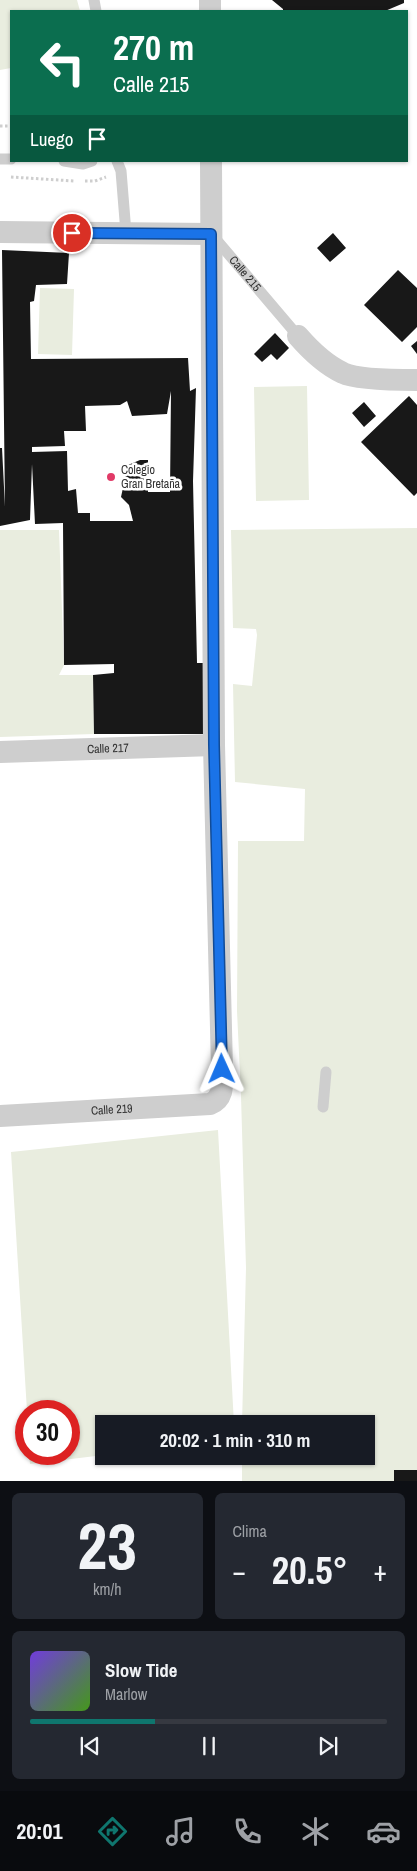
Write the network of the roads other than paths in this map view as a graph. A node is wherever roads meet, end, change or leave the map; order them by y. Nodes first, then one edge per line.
1 (70, 162) edge
2 (89, 162) edge
3 (118, 162) edge
4 (211, 162) edge
5 (0, 232) edge
6 (126, 233) junction
7 (211, 234) junction
8 (298, 336) joint
9 (417, 380) edge
10 (214, 745) junction
11 (0, 752) edge
12 (326, 1072) dead end
13 (323, 1107) dead end
14 (0, 1116) edge

1 - 2 lane
3 - 6 lane
4 - 7 street
5 - 6 street
6 - 7 street
7 - 8 lane, Calle 215
7 - 10 street
8 - 9 street
10 - 11 street, Calle 217
10 - 14 street, Calle 219
12 - 13 lane

